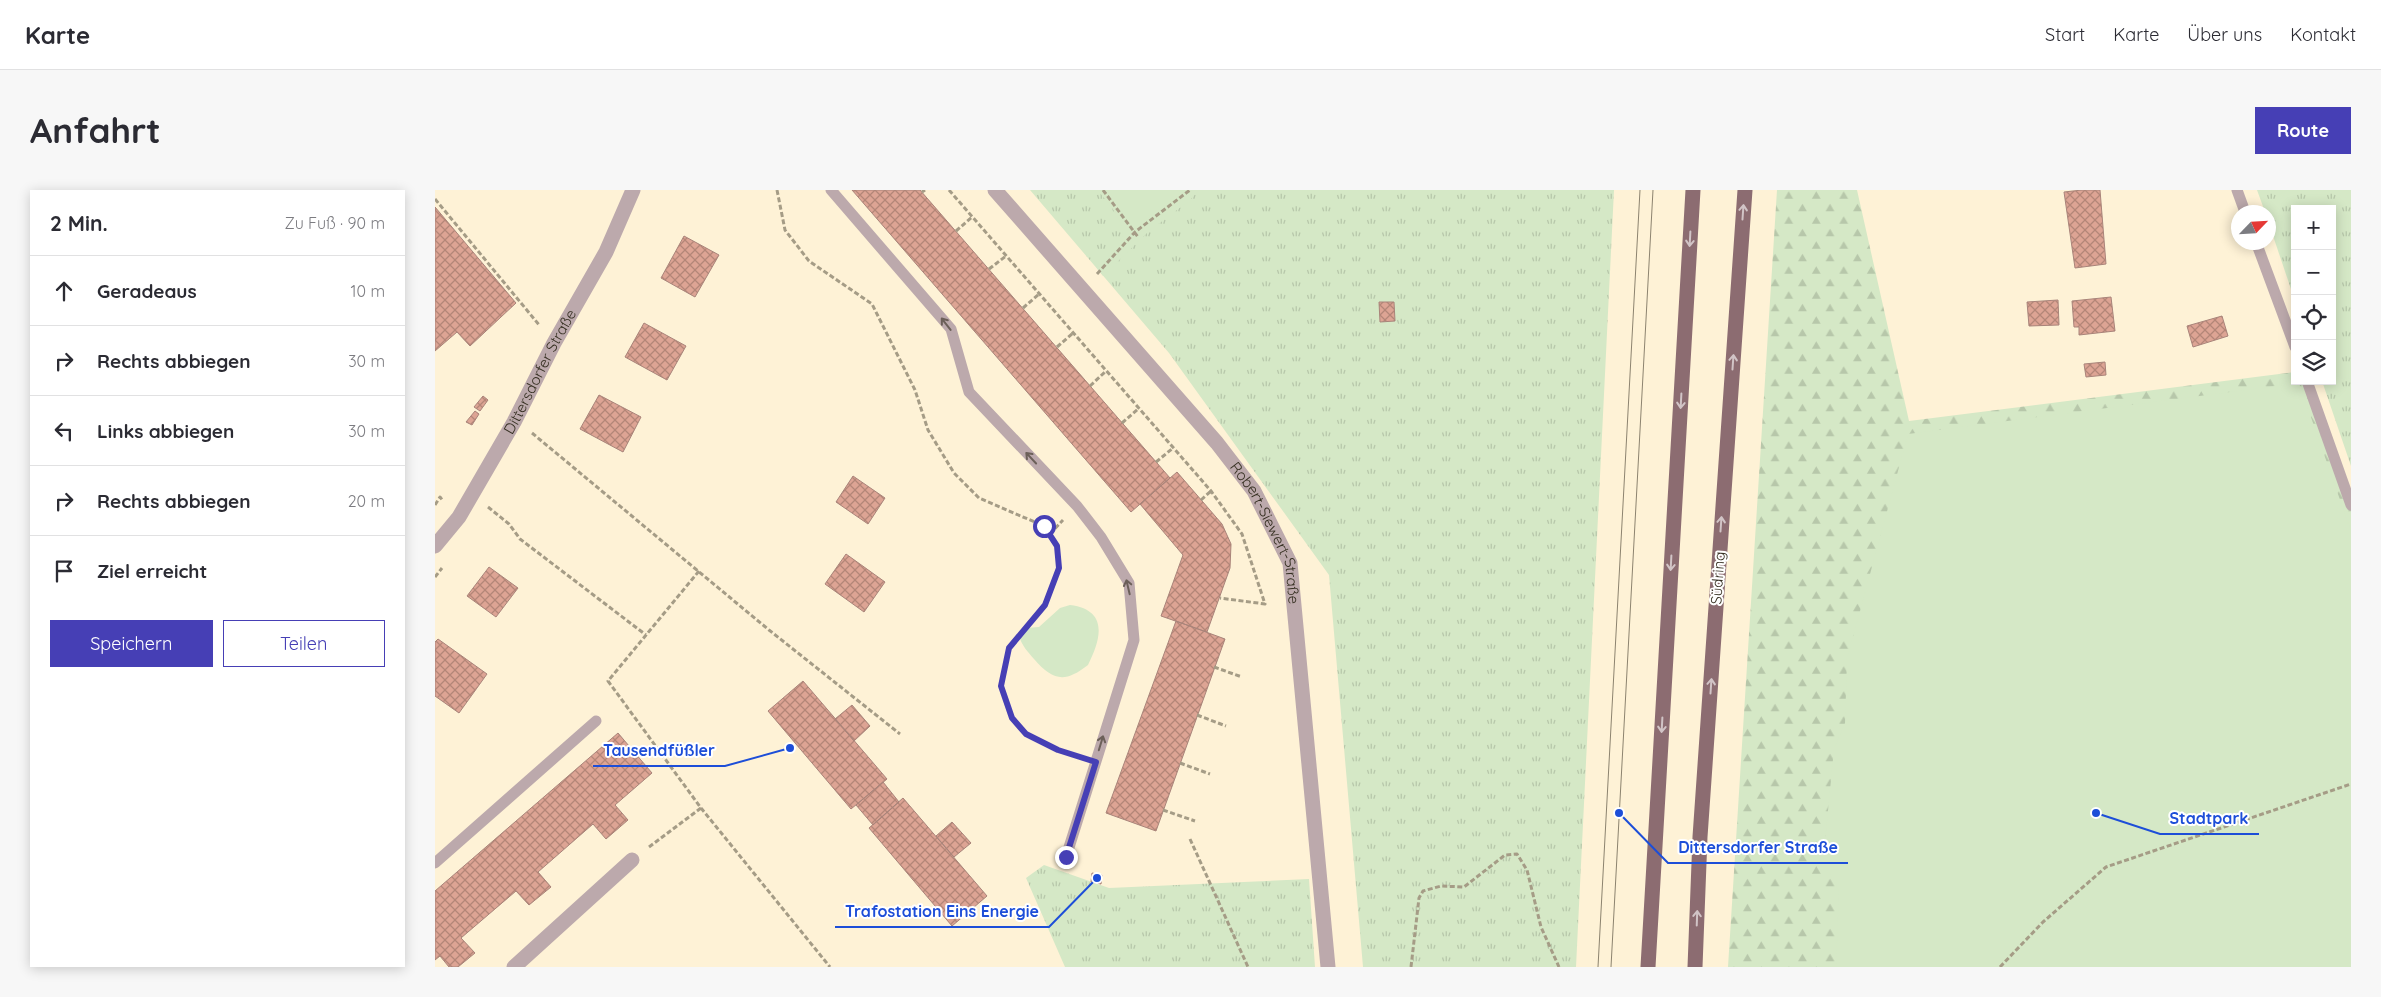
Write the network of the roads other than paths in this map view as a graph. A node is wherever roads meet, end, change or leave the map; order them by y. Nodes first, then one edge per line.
1 (633, 190) edge
2 (831, 190) edge
3 (995, 190) edge
4 (1693, 190) edge
5 (1745, 190) edge
6 (2237, 190) edge
7 (2242, 205) edge
8 (2259, 250) edge
9 (2292, 340) edge
10 (2308, 385) edge
11 (2351, 505) edge
12 (435, 546) edge
13 (596, 721) dead end
14 (1066, 857) dead end
15 (632, 860) road end
16 (435, 862) edge
17 (514, 967) edge
18 (1328, 967) edge
19 (1648, 967) edge
20 (1695, 967) edge

1 - 12 street, Dittersdorfer Straße
14 -> 2 lane
3 - 18 street, Robert-Siewert-Straße
4 -> 19 main road
20 -> 5 main road, Südring
6 - 7 lane
8 - 9 lane
10 - 11 lane
13 - 16 lane
15 - 17 street

